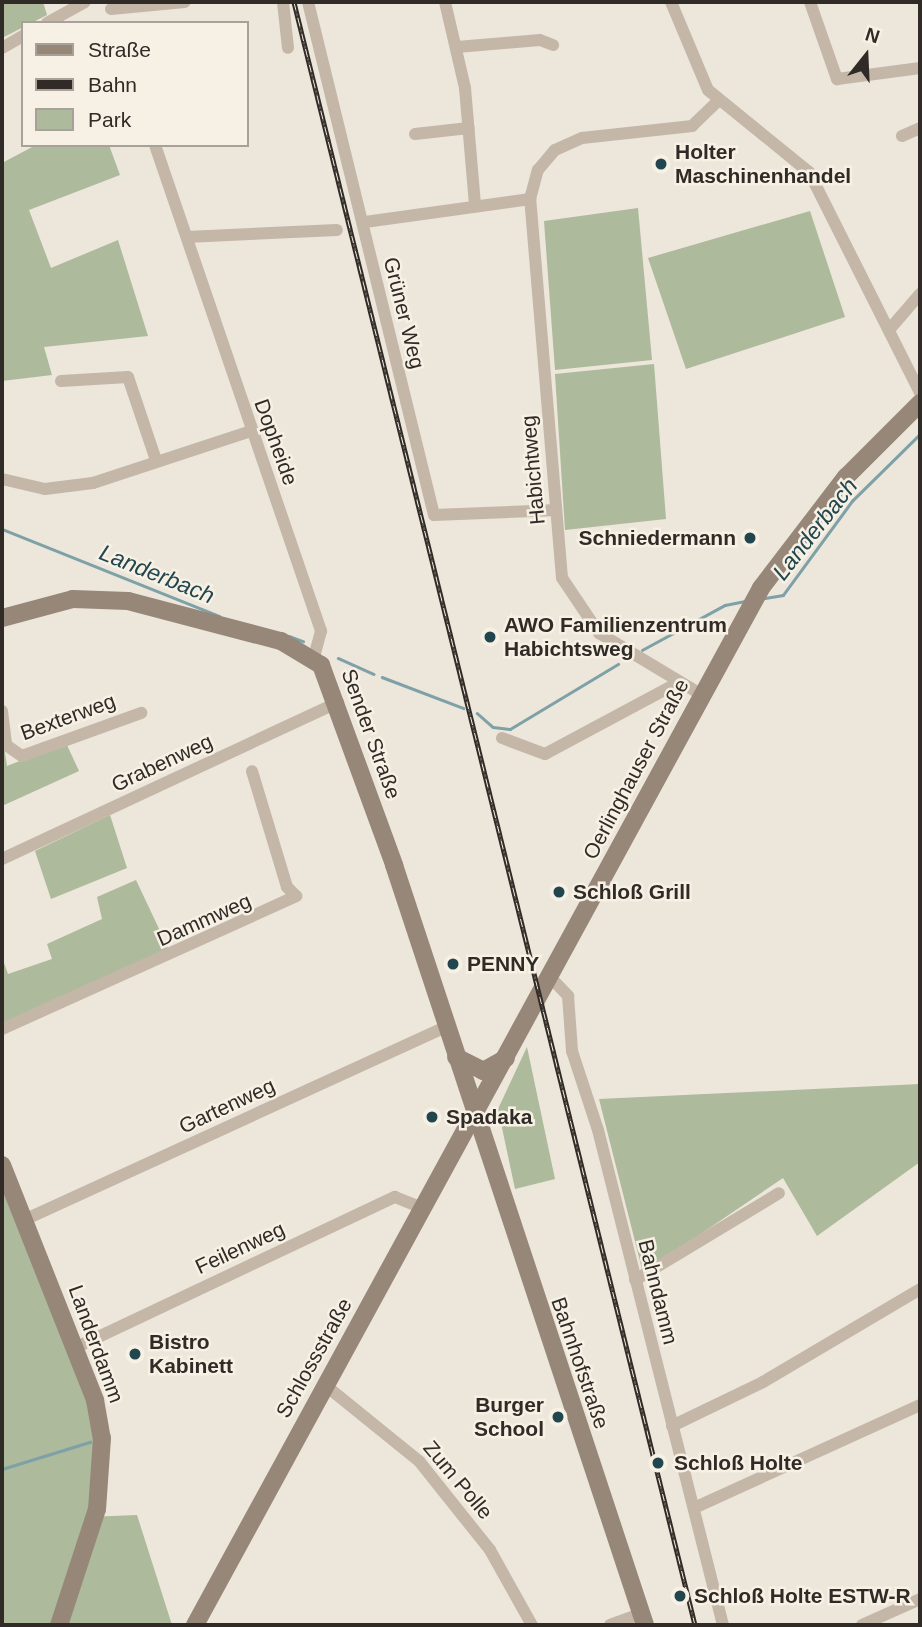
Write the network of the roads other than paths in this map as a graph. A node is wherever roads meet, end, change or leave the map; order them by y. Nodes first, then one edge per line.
1 (85, 2) edge
2 (185, 2) edge
3 (283, 2) edge
4 (308, 2) edge
5 (445, 2) edge
6 (671, 2) edge
7 (810, 2) edge
8 (110, 6) edge
9 (51, 21) edge
10 (21, 37) edge
11 (553, 45) dead end
12 (457, 47) junction
13 (2, 48) edge
14 (288, 48) dead end
15 (920, 68) edge
16 (718, 101) junction
17 (469, 128) junction
18 (920, 128) edge
19 (415, 134) dead end
20 (902, 136) dead end
21 (156, 147) edge
22 (530, 199) junction
23 (475, 204) junction
24 (365, 222) junction
25 (337, 230) dead end
26 (187, 237) junction
27 (920, 294) edge
28 (889, 330) junction
29 (61, 381) dead end
30 (920, 393) edge
31 (920, 403) edge
32 (251, 431) junction
33 (156, 460) junction
34 (2, 480) edge
35 (556, 510) junction
36 (2, 618) edge
37 (314, 657) junction
38 (679, 682) junction
39 (702, 695) junction
40 (338, 702) junction
41 (2, 711) edge
42 (141, 713) dead end
43 (502, 738) dead end
44 (252, 771) dead end
45 (2, 859) edge
46 (549, 976) junction
47 (445, 1027) junction
48 (2, 1030) edge
49 (456, 1057) junction
50 (506, 1058) junction
51 (475, 1114) junction
52 (2, 1165) edge
53 (779, 1192) dead end
54 (422, 1208) junction
55 (24, 1220) junction
56 (635, 1280) junction
57 (920, 1289) edge
58 (75, 1348) junction
59 (325, 1385) junction
60 (920, 1405) edge
61 (672, 1426) junction
62 (694, 1508) junction
63 (920, 1600) edge
64 (643, 1619) edge
65 (59, 1625) edge
66 (195, 1625) edge
67 (532, 1625) edge
68 (610, 1625) edge
69 (723, 1625) edge
70 (862, 1625) edge

1 - 9 street
2 - 8 street
3 - 14 street
4 - 24 street, Grüner Weg
5 - 12 street
6 - 16 street
7 - 15 street
10 - 13 street
11 - 12 street
12 - 17 street
16 - 22 street, Habichtweg
16 - 28 street
17 - 19 street
17 - 23 street
18 - 20 street
21 - 26 street, Dopheide
22 - 23 street
22 - 35 street, Habichtweg
23 - 24 street
24 - 35 street, Grüner Weg
25 - 26 street
26 - 32 street, Dopheide
27 - 28 street
28 - 30 street
29 - 33 street
31 - 39 main road, Oerlinghauser Straße
32 - 33 street
32 - 37 street, Dopheide
33 - 34 street
35 - 38 street, Habichtweg
36 - 37 main road, Sender Straße
37 - 40 main road, Sender Straße
38 - 39 street, Habichtweg
38 - 43 street
39 - 46 main road, Oerlinghauser Straße
40 - 45 street, Grabenweg
40 - 47 main road, Sender Straße
41 - 42 street, Bexterweg
44 - 48 street, Dammweg
46 - 50 main road, Oerlinghauser Straße
46 - 56 street, Bahndamm
47 - 49 main road, Sender Straße
47 - 55 street, Gartenweg
49 - 50 main road
49 - 51 main road, Sender Straße
50 - 51 main road, Oerlinghauser Straße
51 - 54 main road, Schlossstraße
51 - 64 main road, Bahnhofstraße
52 - 55 main road, Landerdamm
53 - 56 street
54 - 58 street, Feilenweg
54 - 59 main road, Schlossstraße
55 - 58 main road, Landerdamm
56 - 61 street, Bahndamm
57 - 61 street
58 - 65 main road, Landerdamm
59 - 66 main road, Schlossstraße
59 - 67 street, Zum Polle
60 - 62 street
61 - 62 street, Bahndamm
62 - 69 street, Bahndamm
63 - 70 street
64 - 68 street

